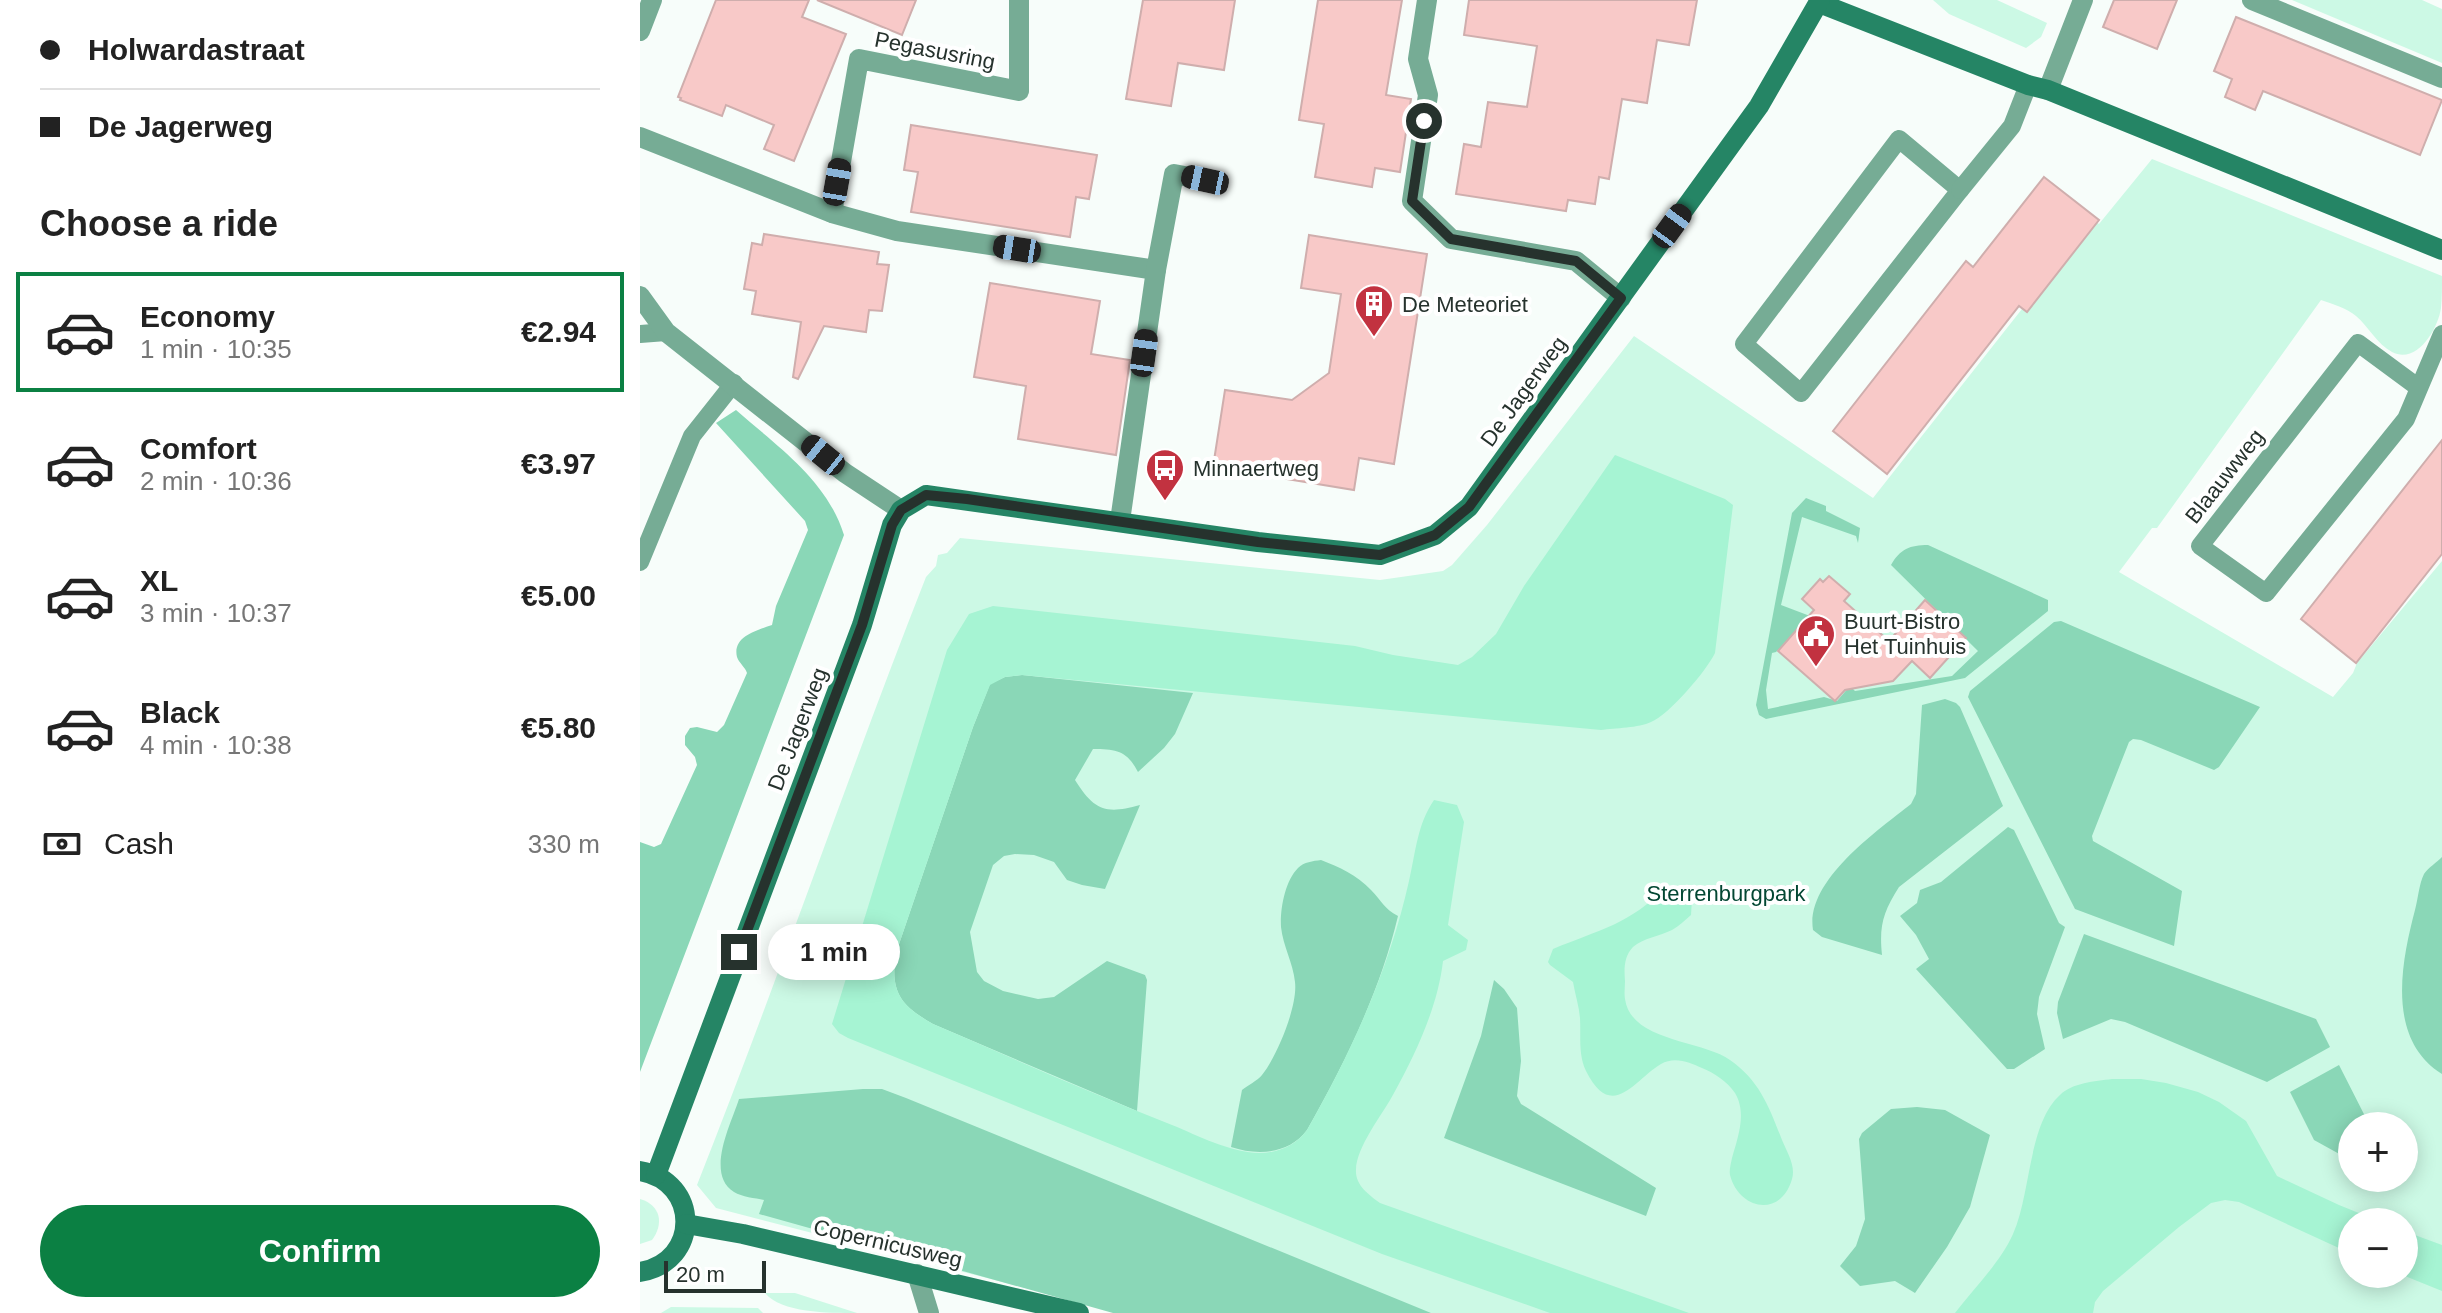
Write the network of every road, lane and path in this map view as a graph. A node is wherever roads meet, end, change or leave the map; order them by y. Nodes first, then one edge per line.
1 (652, 0) edge
2 (1019, 0) edge
3 (1427, 0) edge
4 (2083, 0) edge
5 (2252, 0) edge
6 (1820, 1) edge
7 (640, 31) edge
8 (2442, 78) edge
9 (2038, 88) junction
10 (640, 137) edge
11 (1205, 180) dead end
12 (1960, 190) junction
13 (832, 213) junction
14 (2442, 250) edge
15 (1156, 270) junction
16 (640, 296) edge
17 (1621, 298) junction
18 (666, 332) junction
19 (640, 334) edge
20 (2442, 334) edge
21 (734, 383) junction
22 (2419, 388) junction
23 (901, 510) junction
24 (1120, 521) junction
25 (640, 562) edge
26 (648, 1173) edge
27 (686, 1224) junction
28 (640, 1272) edge
29 (917, 1274) junction
30 (929, 1313) edge
31 (1079, 1313) edge

1 - 7 street
2 - 13 street, Pegasusring
3 - 17 street
4 - 9 street
5 - 8 street
6 - 9 street
6 - 17 street, De Jagerweg
9 - 12 lane
9 - 14 street
10 - 13 street
11 - 15 street
12 - 12 lane
13 - 15 street
15 - 24 street
16 - 18 street
17 - 24 street, De Jagerweg
18 - 19 lane
18 - 21 street
20 - 22 lane, Blaauwweg
21 - 23 street
21 - 25 lane
22 - 22 lane, Blaauwweg
23 - 24 street, De Jagerweg
23 - 26 street, De Jagerweg
26 - 27 street
27 - 28 street
27 - 29 street, Copernicusweg
29 - 30 street
29 - 31 street, Copernicusweg

